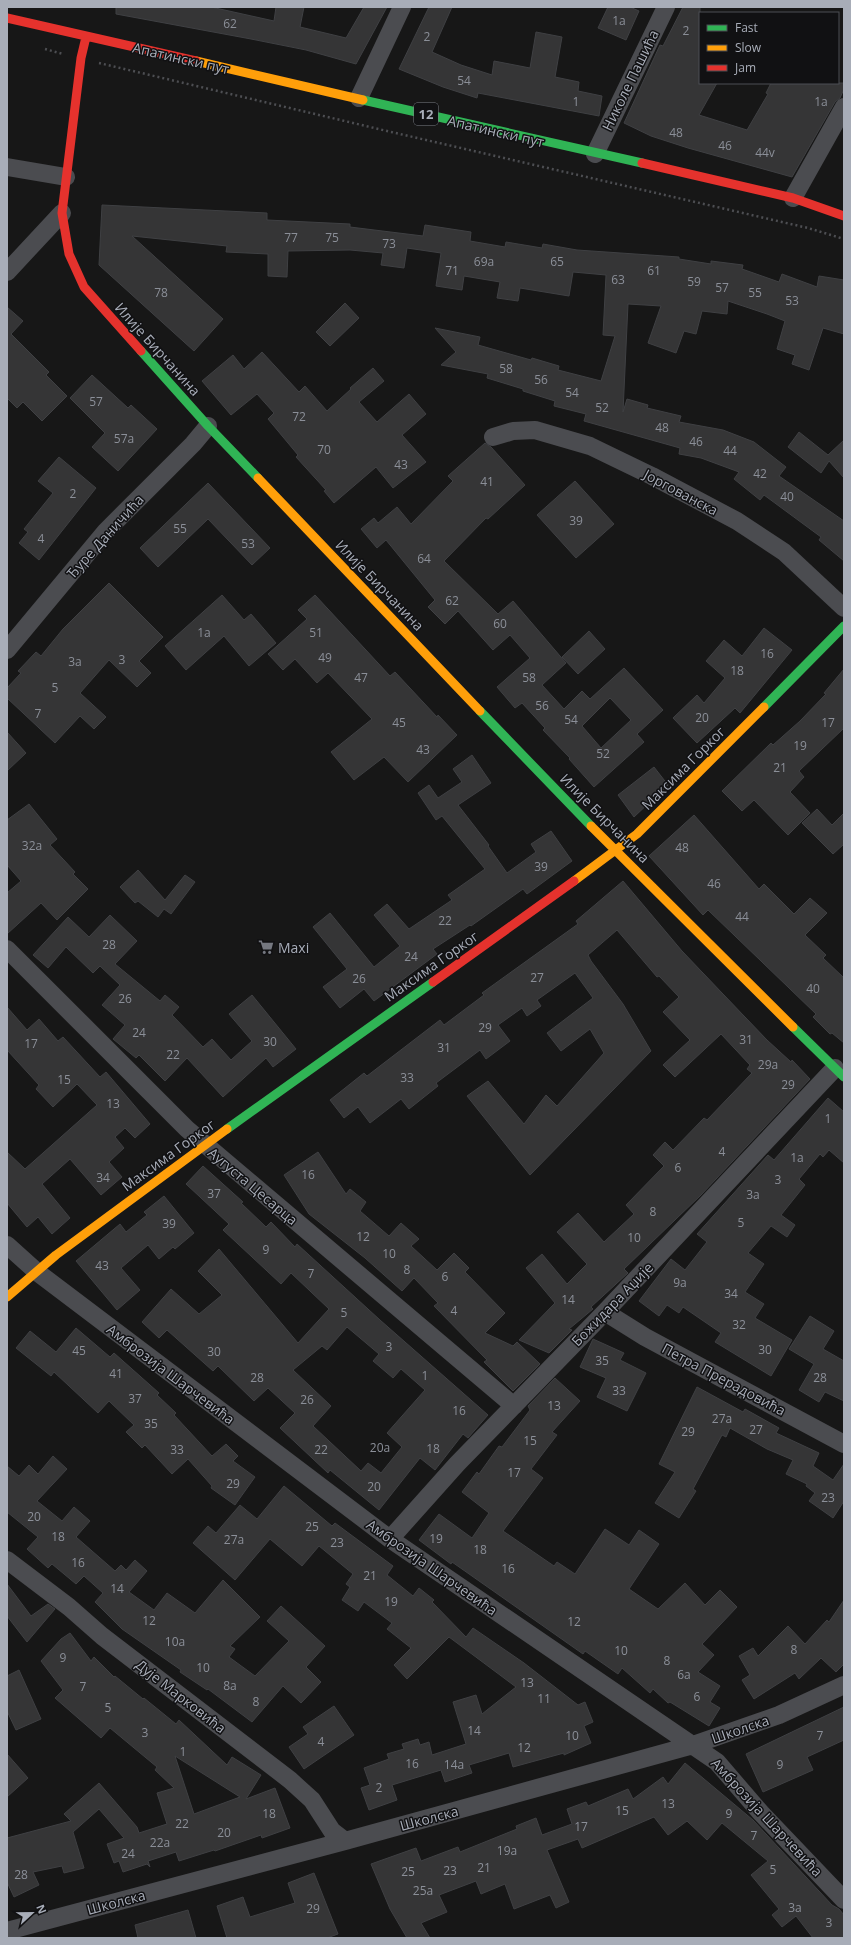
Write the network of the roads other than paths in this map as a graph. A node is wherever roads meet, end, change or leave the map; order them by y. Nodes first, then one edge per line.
1 (402, 7) edge
2 (666, 7) edge
3 (7, 18) edge
4 (86, 36) junction
5 (359, 98) junction
6 (844, 107) edge
7 (595, 154) junction
8 (7, 167) edge
9 (66, 176) junction
10 (794, 198) junction
11 (62, 214) junction
12 (844, 216) edge
13 (7, 272) edge
14 (208, 426) junction
15 (493, 437) dead end
16 (844, 608) edge
17 (844, 626) edge
18 (10, 641) edge
19 (616, 851) junction
20 (7, 949) edge
21 (839, 1072) edge
22 (204, 1145) junction
23 (7, 1245) edge
24 (36, 1272) junction
25 (7, 1297) edge
26 (605, 1312) junction
27 (514, 1406) junction
28 (844, 1444) edge
29 (390, 1539) junction
30 (7, 1560) edge
31 (844, 1685) edge
32 (693, 1745) junction
33 (345, 1841) junction
34 (844, 1900) edge
35 (7, 1931) edge

1 - 5 street
2 - 7 street, Николе Пашића
3 - 4 street, Апатински пут / 12
4 - 5 street, Апатински пут / 12
4 - 9 street, Илије Бирчанина
5 - 7 street, Апатински пут / 12
6 - 10 street
7 - 10 street, Апатински пут / 12
8 - 9 street
9 - 11 street, Илије Бирчанина
10 - 12 street, Апатински пут / 12
11 - 13 street
11 - 14 street, Илије Бирчанина
14 - 18 street, Ђуре Даничића
14 - 19 street, Илије Бирчанина
15 - 16 street, Јоргованска
17 - 19 street, Максима Горког
19 - 21 street, Илије Бирчанина
19 - 22 street, Максима Горког
20 - 22 street, Аугуста Цесарца
21 - 26 street, Божидара Аџије
22 - 24 street, Максима Горког
22 - 27 street, Аугуста Цесарца
23 - 24 street, Амброзија Шарчевића
24 - 25 street, Максима Горког
24 - 29 street, Амброзија Шарчевића
26 - 27 street, Божидара Аџије
26 - 28 street, Петра Прерадовића
27 - 29 street, Божидара Аџије
29 - 32 street, Амброзија Шарчевића
30 - 33 street, Дује Марковића
31 - 32 street, Школска
32 - 33 street, Школска
32 - 34 street, Амброзија Шарчевића
33 - 35 street, Школска

